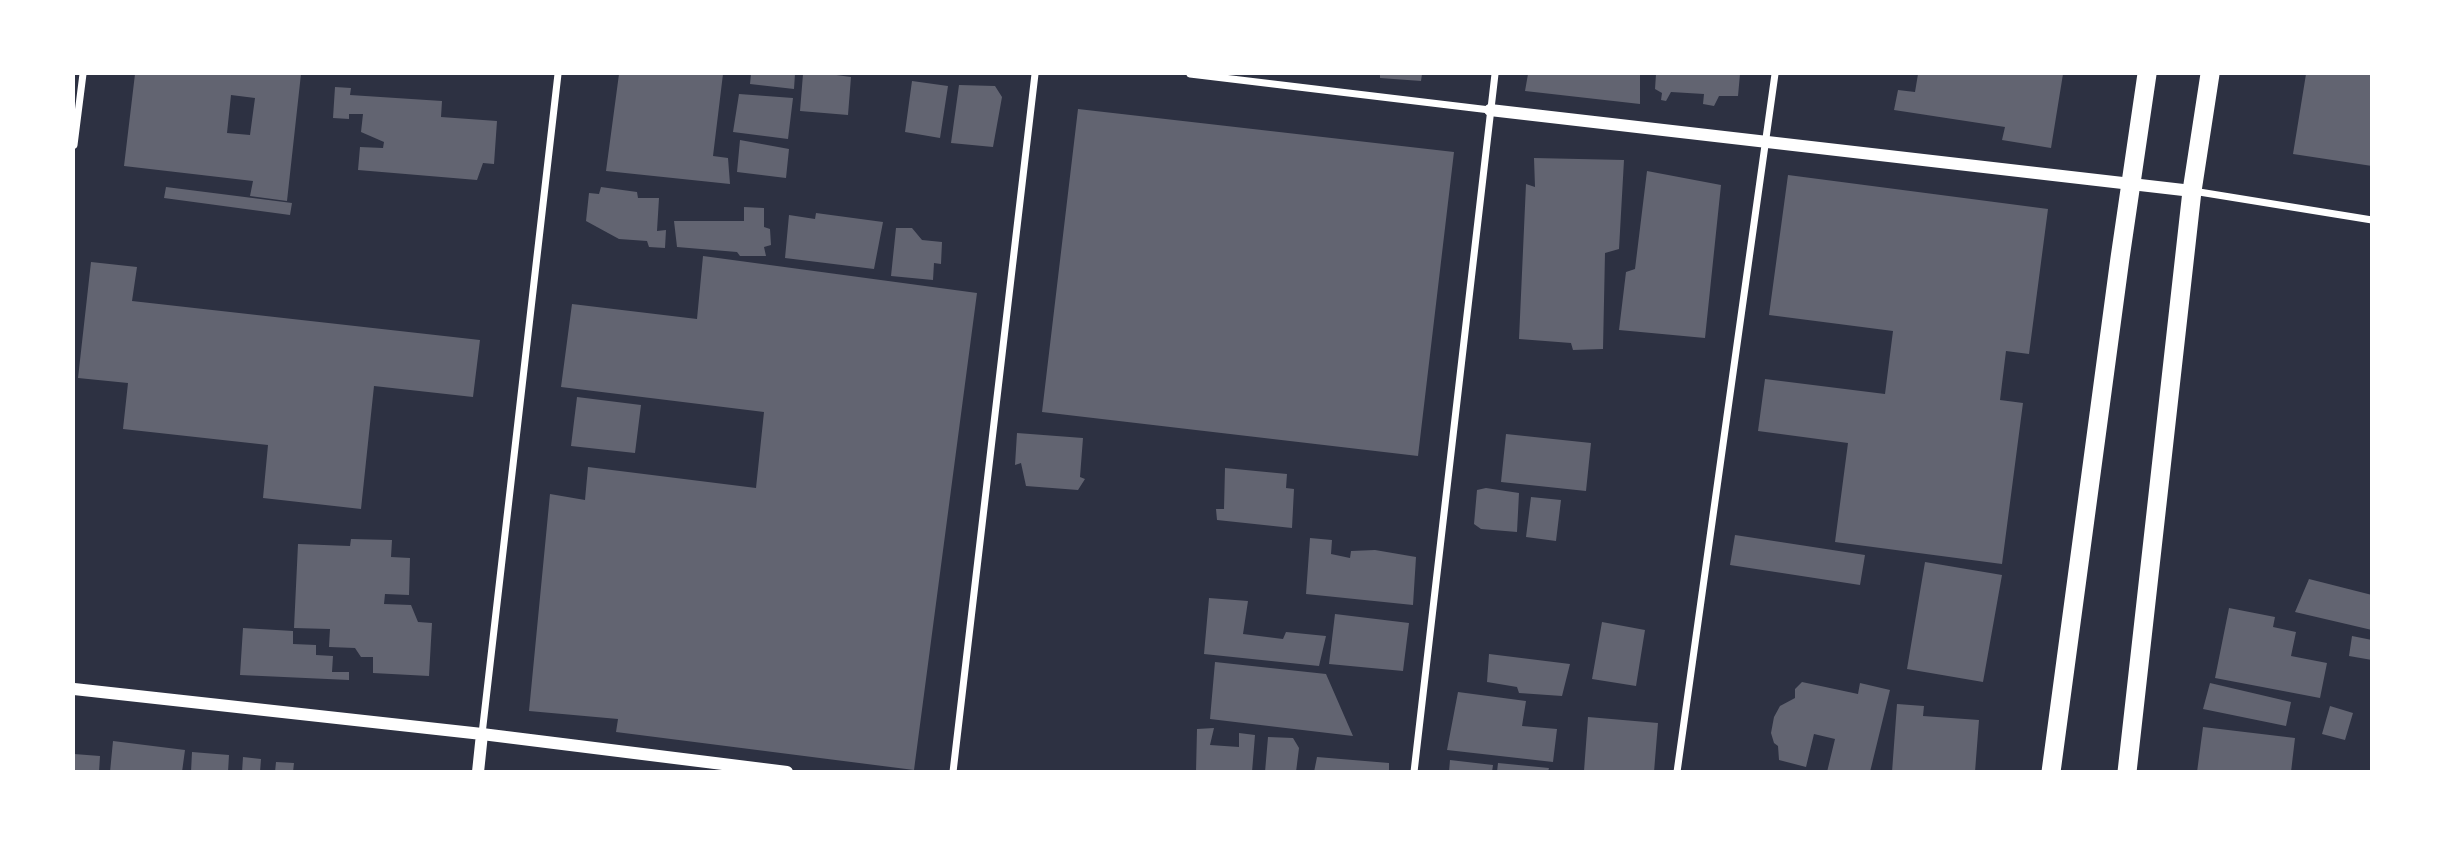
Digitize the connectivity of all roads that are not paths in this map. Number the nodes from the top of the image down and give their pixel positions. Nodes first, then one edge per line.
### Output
1 (83, 74) edge
2 (558, 74) edge
3 (1035, 74) edge
4 (1190, 74) edge
5 (1277, 74) edge
6 (1495, 74) edge
7 (1774, 74) edge
8 (2147, 74) edge
9 (2210, 74) edge
10 (1276, 84) junction
11 (1490, 110) junction
12 (1765, 142) junction
13 (74, 145) edge
14 (2130, 183) junction
15 (2192, 191) junction
16 (2371, 220) edge
17 (74, 689) edge
18 (482, 734) junction
19 (478, 772) edge
20 (787, 772) edge
21 (953, 772) edge
22 (1414, 772) edge
23 (1677, 772) edge
24 (2052, 772) edge
25 (2127, 772) edge

1 - 13 street
2 - 18 street
3 - 21 street
4 - 10 street
5 - 10 street
6 - 11 street
7 - 12 street
8 - 14 highway
9 - 15 highway
10 - 11 street
11 - 12 street
11 - 22 street
12 - 14 street
12 - 23 street
14 - 15 street
14 - 24 highway
15 - 16 street
15 - 25 highway
17 - 18 street
18 - 19 street
18 - 20 street

